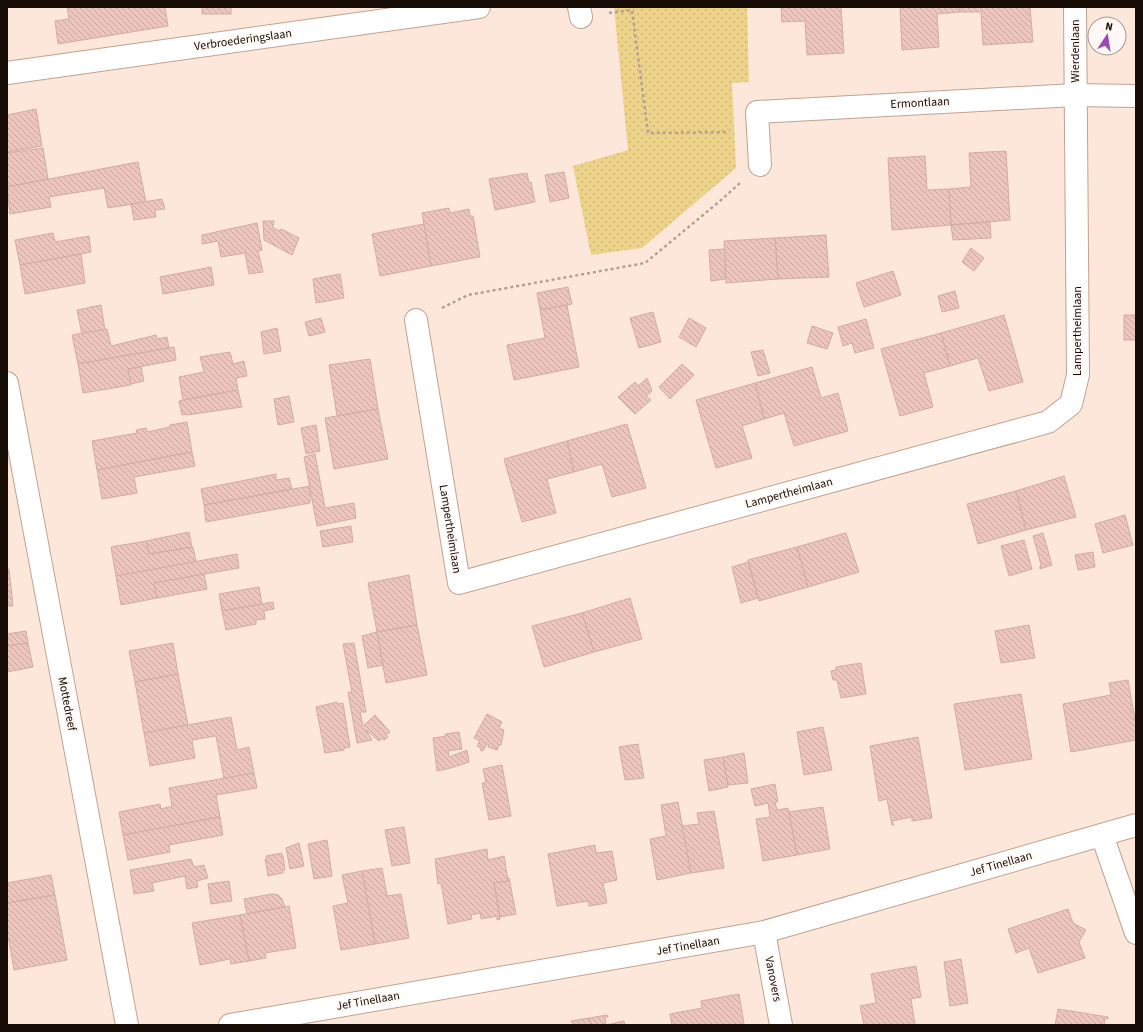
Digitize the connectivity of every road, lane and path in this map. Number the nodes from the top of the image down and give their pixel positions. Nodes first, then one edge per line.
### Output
1 (479, 7) edge
2 (1075, 7) edge
3 (580, 12) edge
4 (7, 73) edge
5 (1075, 95) junction
6 (1136, 96) edge
7 (758, 132) junction
8 (760, 165) joint
9 (416, 320) joint
10 (7, 383) edge
11 (1136, 825) edge
12 (1102, 835) junction
13 (764, 932) junction
14 (1136, 933) edge
15 (127, 1025) edge
16 (230, 1025) edge
17 (782, 1025) edge

1 - 4 street, Verbroederingslaan
2 - 5 street, Wierdenlaan
3 - 7 path
5 - 6 street, Ermontlaan
5 - 7 street, Ermontlaan
5 - 9 street, Lampertheimlaan
7 - 8 street, Ermontlaan
8 - 9 path
10 - 15 street, Mottedreef
11 - 12 street, Jef Tinellaan
12 - 13 street, Jef Tinellaan
12 - 14 street
13 - 16 street, Jef Tinellaan
13 - 17 street, Vanovers

